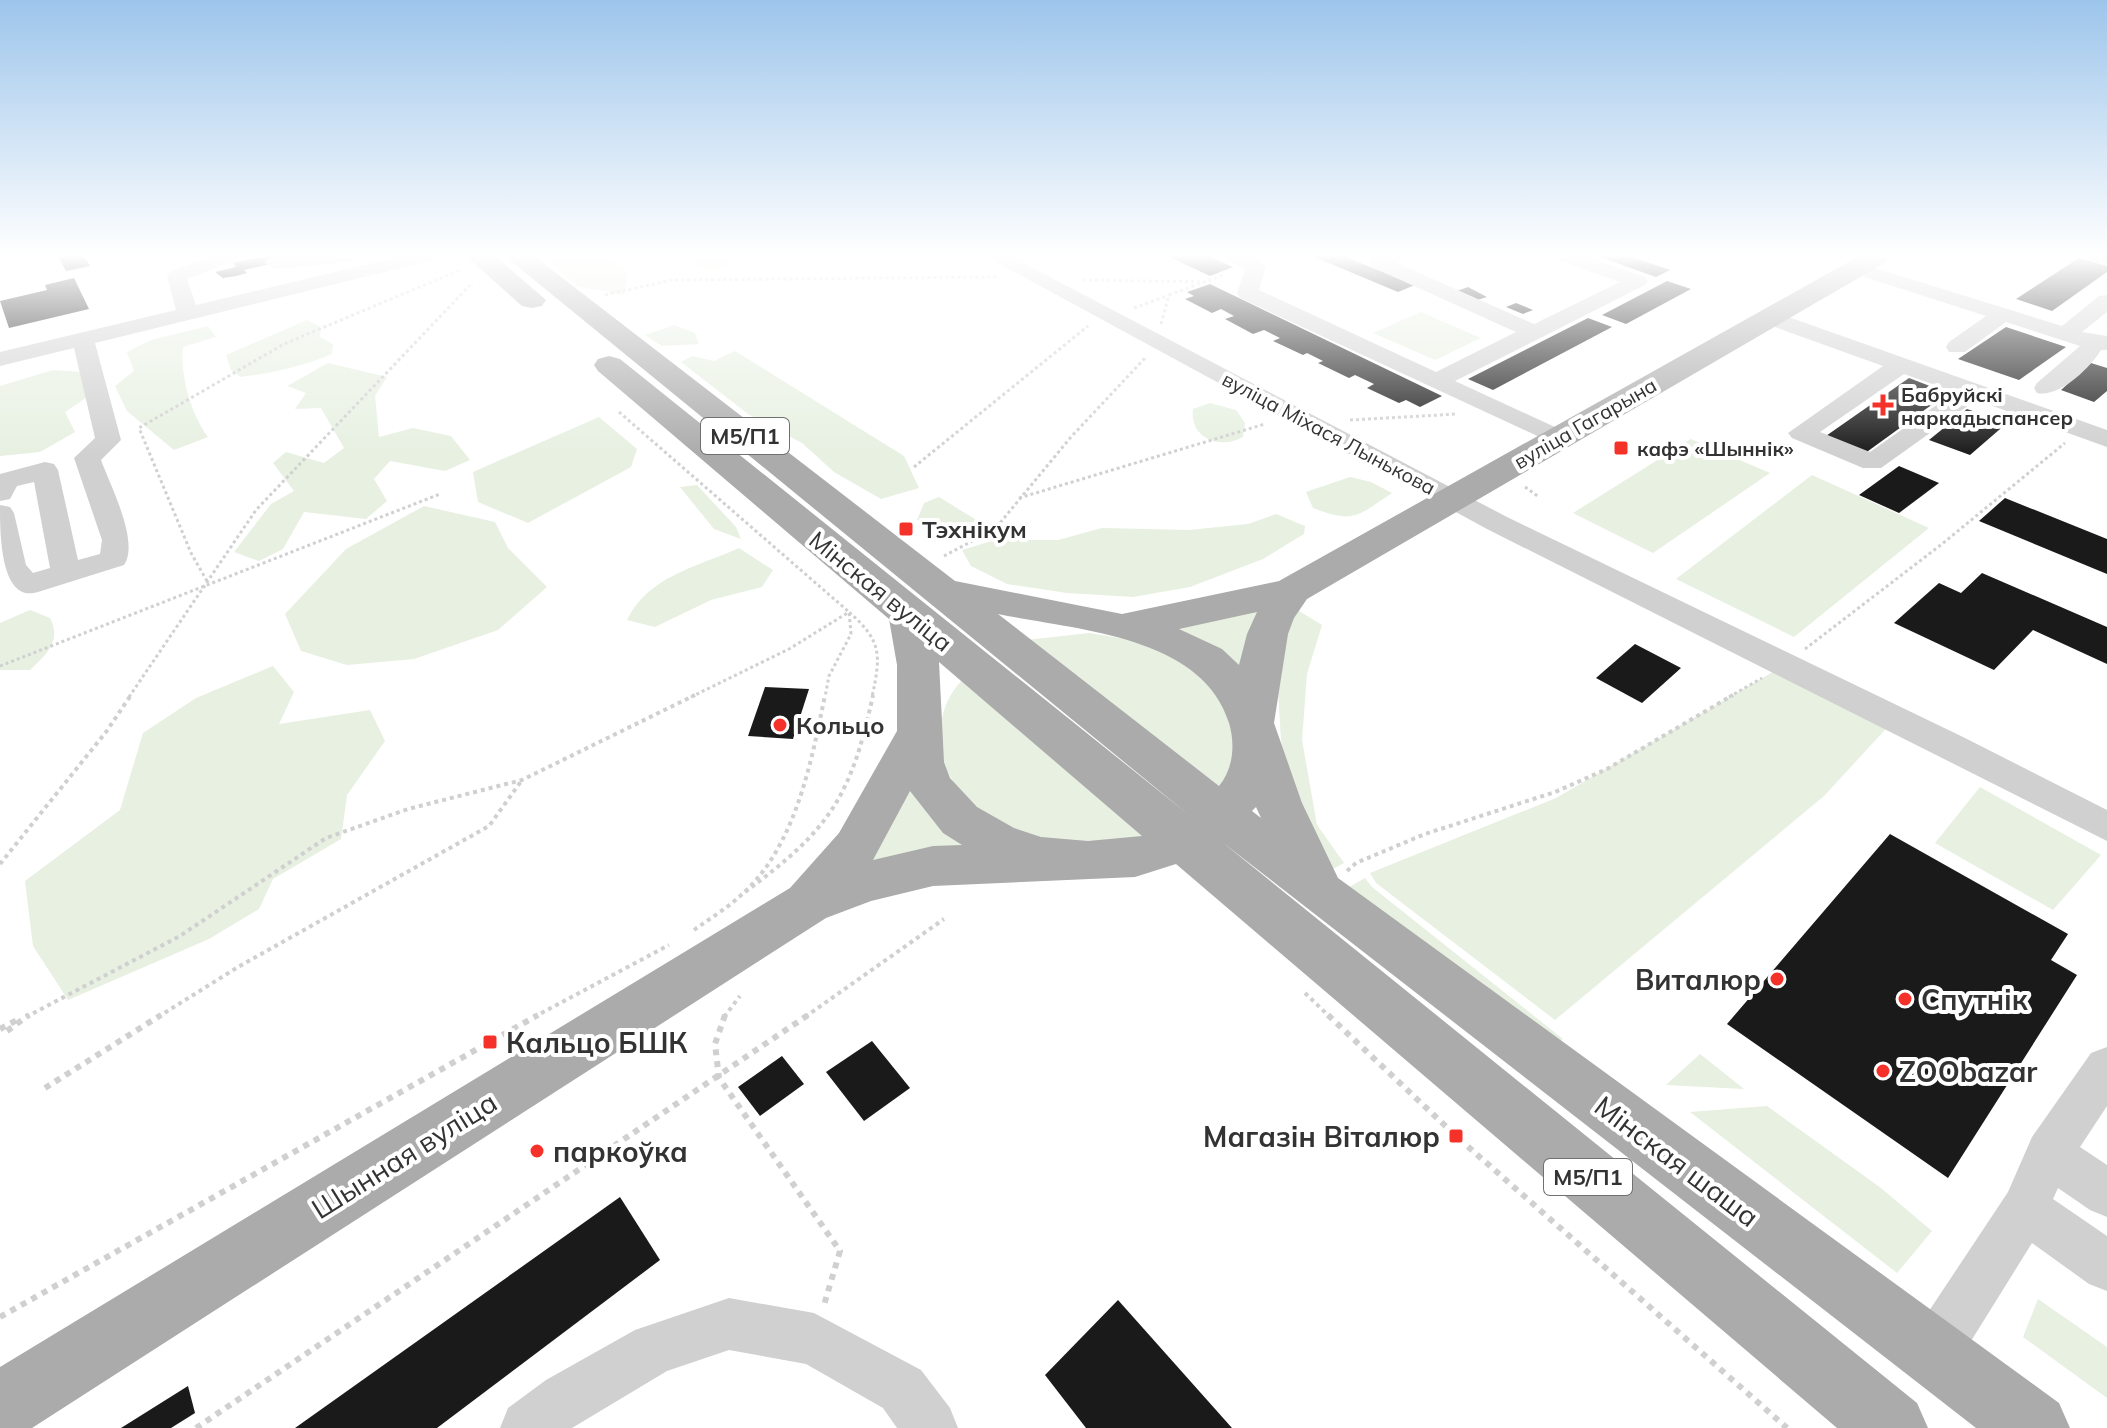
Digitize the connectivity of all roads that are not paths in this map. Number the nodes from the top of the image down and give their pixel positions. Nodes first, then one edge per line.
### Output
1 (147, 323) edge
2 (540, 323) edge
3 (601, 323) edge
4 (1123, 323) edge
5 (1311, 323) edge
6 (1514, 323) edge
7 (1553, 323) edge
8 (1759, 323) edge
9 (1785, 323) edge
10 (1991, 323) edge
11 (2030, 323) edge
12 (2080, 323) edge
13 (1534, 332) junction
14 (2066, 334) junction
15 (83, 339) junction
16 (2100, 343) edge
17 (1957, 347) dead end
18 (0, 359) edge
19 (1901, 365) junction
20 (1436, 381) junction
21 (2046, 388) dead end
22 (1973, 391) junction
23 (2107, 415) edge
24 (2098, 435) edge
25 (1559, 438) junction
26 (87, 458) junction
27 (45, 470) junction
28 (0, 493) edge
29 (1451, 499) junction
30 (0, 513) edge
31 (66, 573) junction
32 (930, 586) junction
33 (1293, 590) junction
34 (1108, 624) junction
35 (982, 648) junction
36 (919, 725) junction
37 (1255, 733) junction
38 (2107, 827) edge
39 (1204, 828) junction
40 (1083, 861) junction
41 (808, 903) junction
42 (1302, 909) junction
43 (2099, 1097) edge
44 (2049, 1153) junction
45 (2107, 1193) edge
46 (2025, 1209) junction
47 (2107, 1266) edge
48 (1934, 1351) junction
49 (0, 1407) edge
50 (528, 1428) edge
51 (930, 1428) edge
52 (1892, 1428) edge
53 (2034, 1428) edge

1 - 15 street
2 - 32 main road, Мінская вуліца / М5/П1
3 - 32 main road, Мінская вуліца / М5/П1
4 - 29 street, вуліца Міхася Лынькова
5 - 20 street
6 - 13 street
7 - 13 street
8 - 25 main road, вуліца Гагарына
9 - 19 street
10 - 17 street
11 - 14 street
12 - 14 street
13 - 20 street
14 - 16 street
15 - 18 street
15 - 26 street
16 - 21 street
19 - 22 street
19 - 22 street
20 - 25 street
22 - 24 street
23 - 24 street
25 - 29 main road, вуліца Гагарына
26 - 27 street
26 - 31 street
27 - 28 street
27 - 31 street
29 - 33 main road, вуліца Гагарына
29 - 38 street, вуліца Міхася Лынькова
30 - 31 street
32 - 34 main road
32 - 35 main road, Мінская вуліца / М5/П1
32 - 36 main road
33 - 34 main road, вуліца Гагарына
33 - 37 main road, вуліца Гагарына
34 - 35 main road, вуліца Гагарына
34 - 37 main road
35 - 36 main road, Шынная вуліца
35 - 39 main road, Мінская вуліца / М5/П1
36 - 40 main road
36 - 41 main road, Шынная вуліца
37 - 39 main road, вуліца Гагарына
37 - 42 main road
39 - 40 main road
39 - 42 main road, Мінская вуліца / М5/П1
40 - 41 main road, Шынная вуліца
40 - 42 main road
41 - 49 main road, Шынная вуліца
42 - 48 main road, Мінская шаша / М5/П1
42 - 52 main road, М5/П1
43 - 44 street
44 - 45 street
44 - 46 street
46 - 47 street
46 - 48 street
48 - 53 main road, Мінская шаша / М5/П1
50 - 51 street

